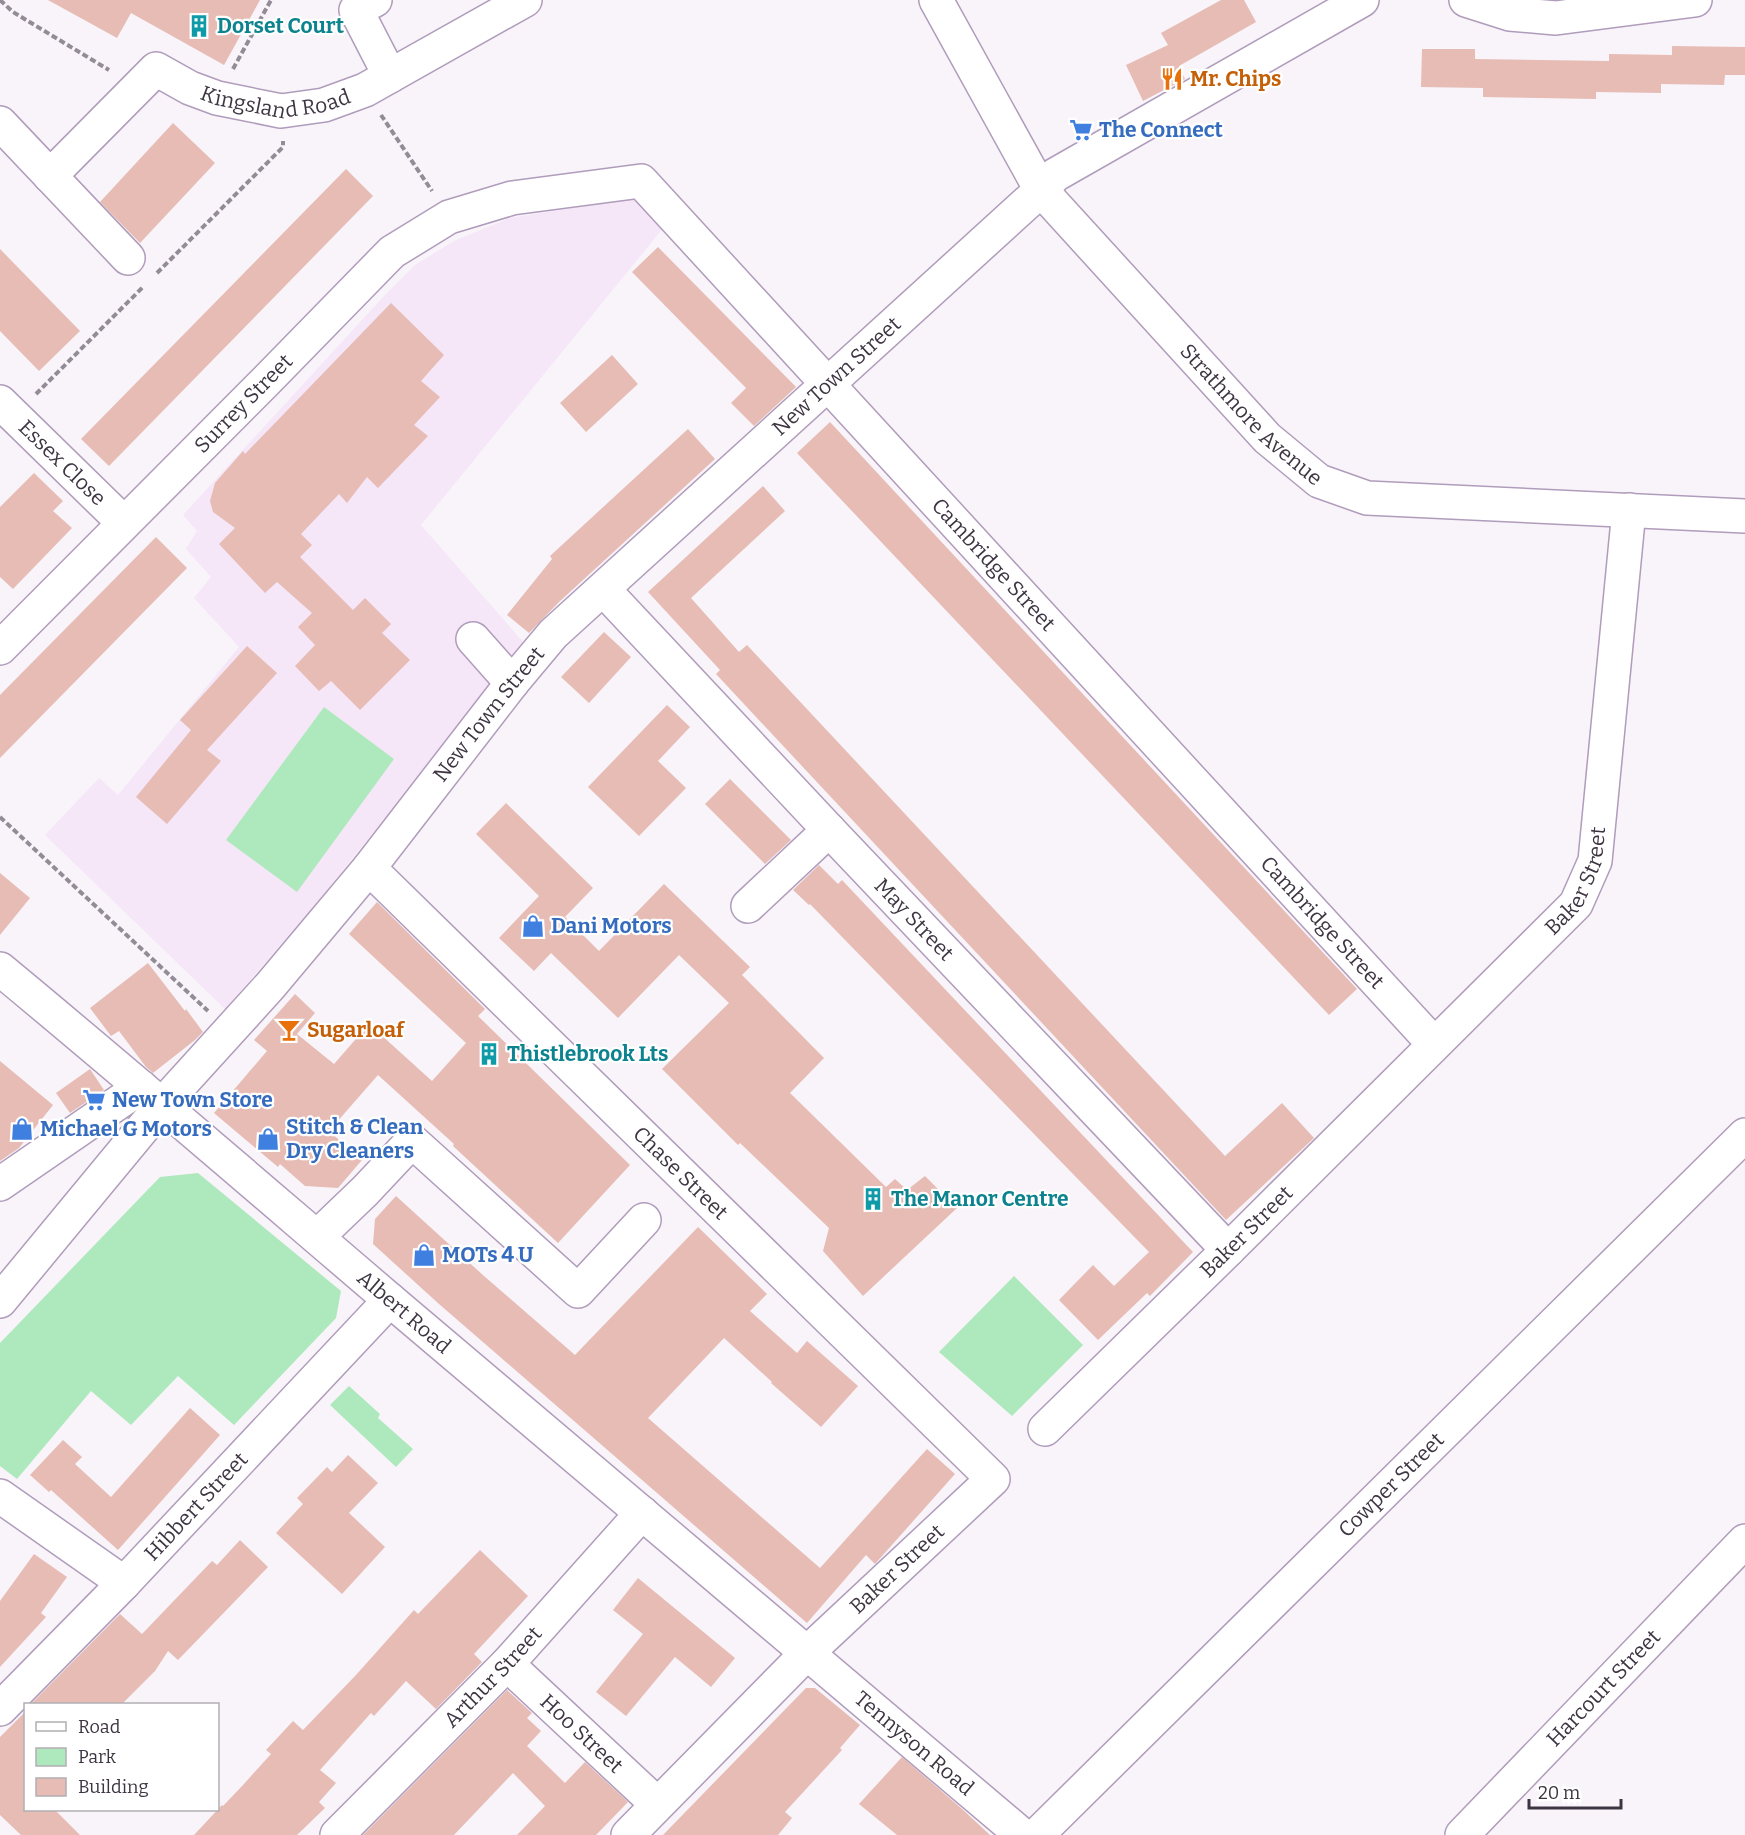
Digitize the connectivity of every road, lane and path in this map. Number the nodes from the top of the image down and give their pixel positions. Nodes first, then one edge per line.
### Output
1 (0, 0) edge
2 (271, 0) edge
3 (375, 0) edge
4 (525, 0) edge
5 (936, 0) edge
6 (1362, 0) edge
7 (1466, 0) edge
8 (1695, 0) edge
9 (378, 83) junction
10 (138, 87) junction
11 (217, 98) junction
12 (0, 123) edge
13 (50, 176) junction
14 (1041, 190) junction
15 (512, 198) joint
16 (449, 217) junction
17 (128, 258) dead end
18 (828, 385) junction
19 (0, 402) edge
20 (1629, 510) junction
21 (1745, 516) edge
22 (124, 523) junction
23 (603, 589) junction
24 (474, 639) dead end
25 (0, 648) edge
26 (512, 683) junction
27 (0, 817) edge
28 (829, 830) junction
29 (369, 868) junction
30 (748, 906) dead end
31 (0, 969) edge
32 (229, 1031) junction
33 (1434, 1044) junction
34 (152, 1096) junction
35 (1745, 1135) edge
36 (0, 1184) edge
37 (644, 1220) dead end
38 (317, 1237) junction
39 (1228, 1250) junction
40 (390, 1300) junction
41 (0, 1301) edge
42 (1044, 1429) dead end
43 (993, 1479) joint
44 (0, 1496) edge
45 (642, 1513) junction
46 (1745, 1541) edge
47 (124, 1583) junction
48 (808, 1652) junction
49 (507, 1664) junction
50 (0, 1709) edge
51 (657, 1804) junction
52 (337, 1835) edge
53 (628, 1835) edge
54 (1022, 1835) edge
55 (1037, 1835) edge
56 (1462, 1835) edge

1 - 10 path
2 - 11 path
3 - 9 street
4 - 9 street, Kingsland Road
5 - 14 street, Strathmore Avenue
6 - 14 street, New Town Street
7 - 8 street
9 - 11 street, Kingsland Road
9 - 16 path
10 - 11 street, Kingsland Road
10 - 13 street, Kingsland Road
12 - 13 street
13 - 17 street
14 - 18 street, New Town Street
14 - 20 street, Strathmore Avenue
15 - 16 street, Surrey Street
15 - 18 street, Cambridge Street
16 - 22 street, Surrey Street
18 - 23 street, New Town Street
18 - 33 street, Cambridge Street
19 - 22 street, Essex Close
20 - 21 street, Strathmore Avenue
20 - 33 street, Baker Street
22 - 25 street, Surrey Street
23 - 26 street, New Town Street
23 - 28 street, May Street
24 - 26 street
26 - 29 street, New Town Street
27 - 32 path
28 - 30 street
28 - 39 street, May Street
29 - 32 street, New Town Street
29 - 43 street, Chase Street
31 - 34 street, Albert Road
32 - 34 street, New Town Street
33 - 39 street, Baker Street
34 - 36 street
34 - 38 street, Albert Road
34 - 41 street, New Town Street
35 - 55 street, Cowper Street
37 - 38 street
38 - 40 street, Albert Road
39 - 42 street, Baker Street
40 - 45 street, Albert Road
40 - 47 street, Hibbert Street
43 - 48 street, Baker Street
44 - 47 street
45 - 48 street, Albert Road
45 - 49 street, Arthur Street
46 - 56 street, Harcourt Street
47 - 50 street, Hibbert Street
48 - 51 street, Baker Street
48 - 54 street, Tennyson Road
49 - 51 street, Hoo Street
49 - 52 street, Arthur Street
51 - 53 street, Baker Street

